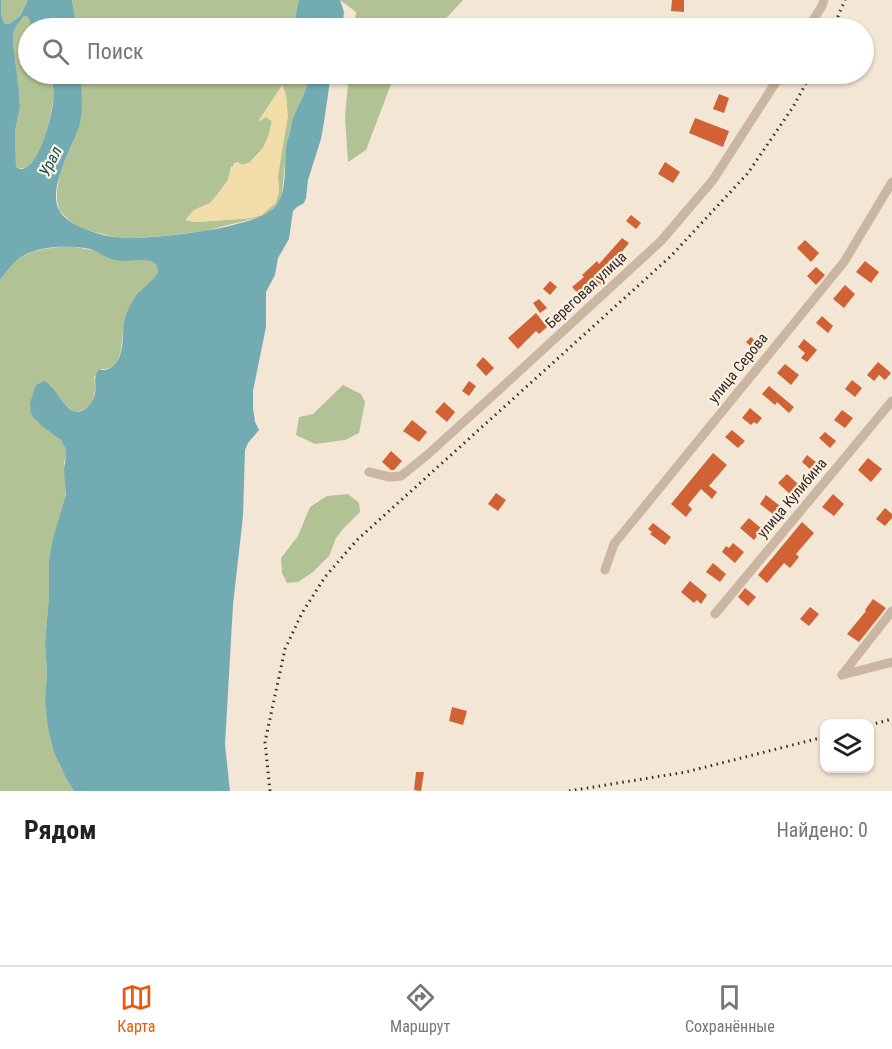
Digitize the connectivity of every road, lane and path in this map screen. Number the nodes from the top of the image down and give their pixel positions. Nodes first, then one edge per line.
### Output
1 (824, 0) edge
2 (814, 18) edge
3 (775, 84) edge
4 (892, 182) edge
5 (892, 401) edge
6 (369, 472) dead end
7 (605, 570) dead end
8 (892, 611) edge
9 (715, 614) dead end
10 (892, 662) edge

1 - 2 street
3 - 6 street, Береговая улица
4 - 7 street, улица Серова
5 - 9 street, улица Кулибина
8 - 10 street

